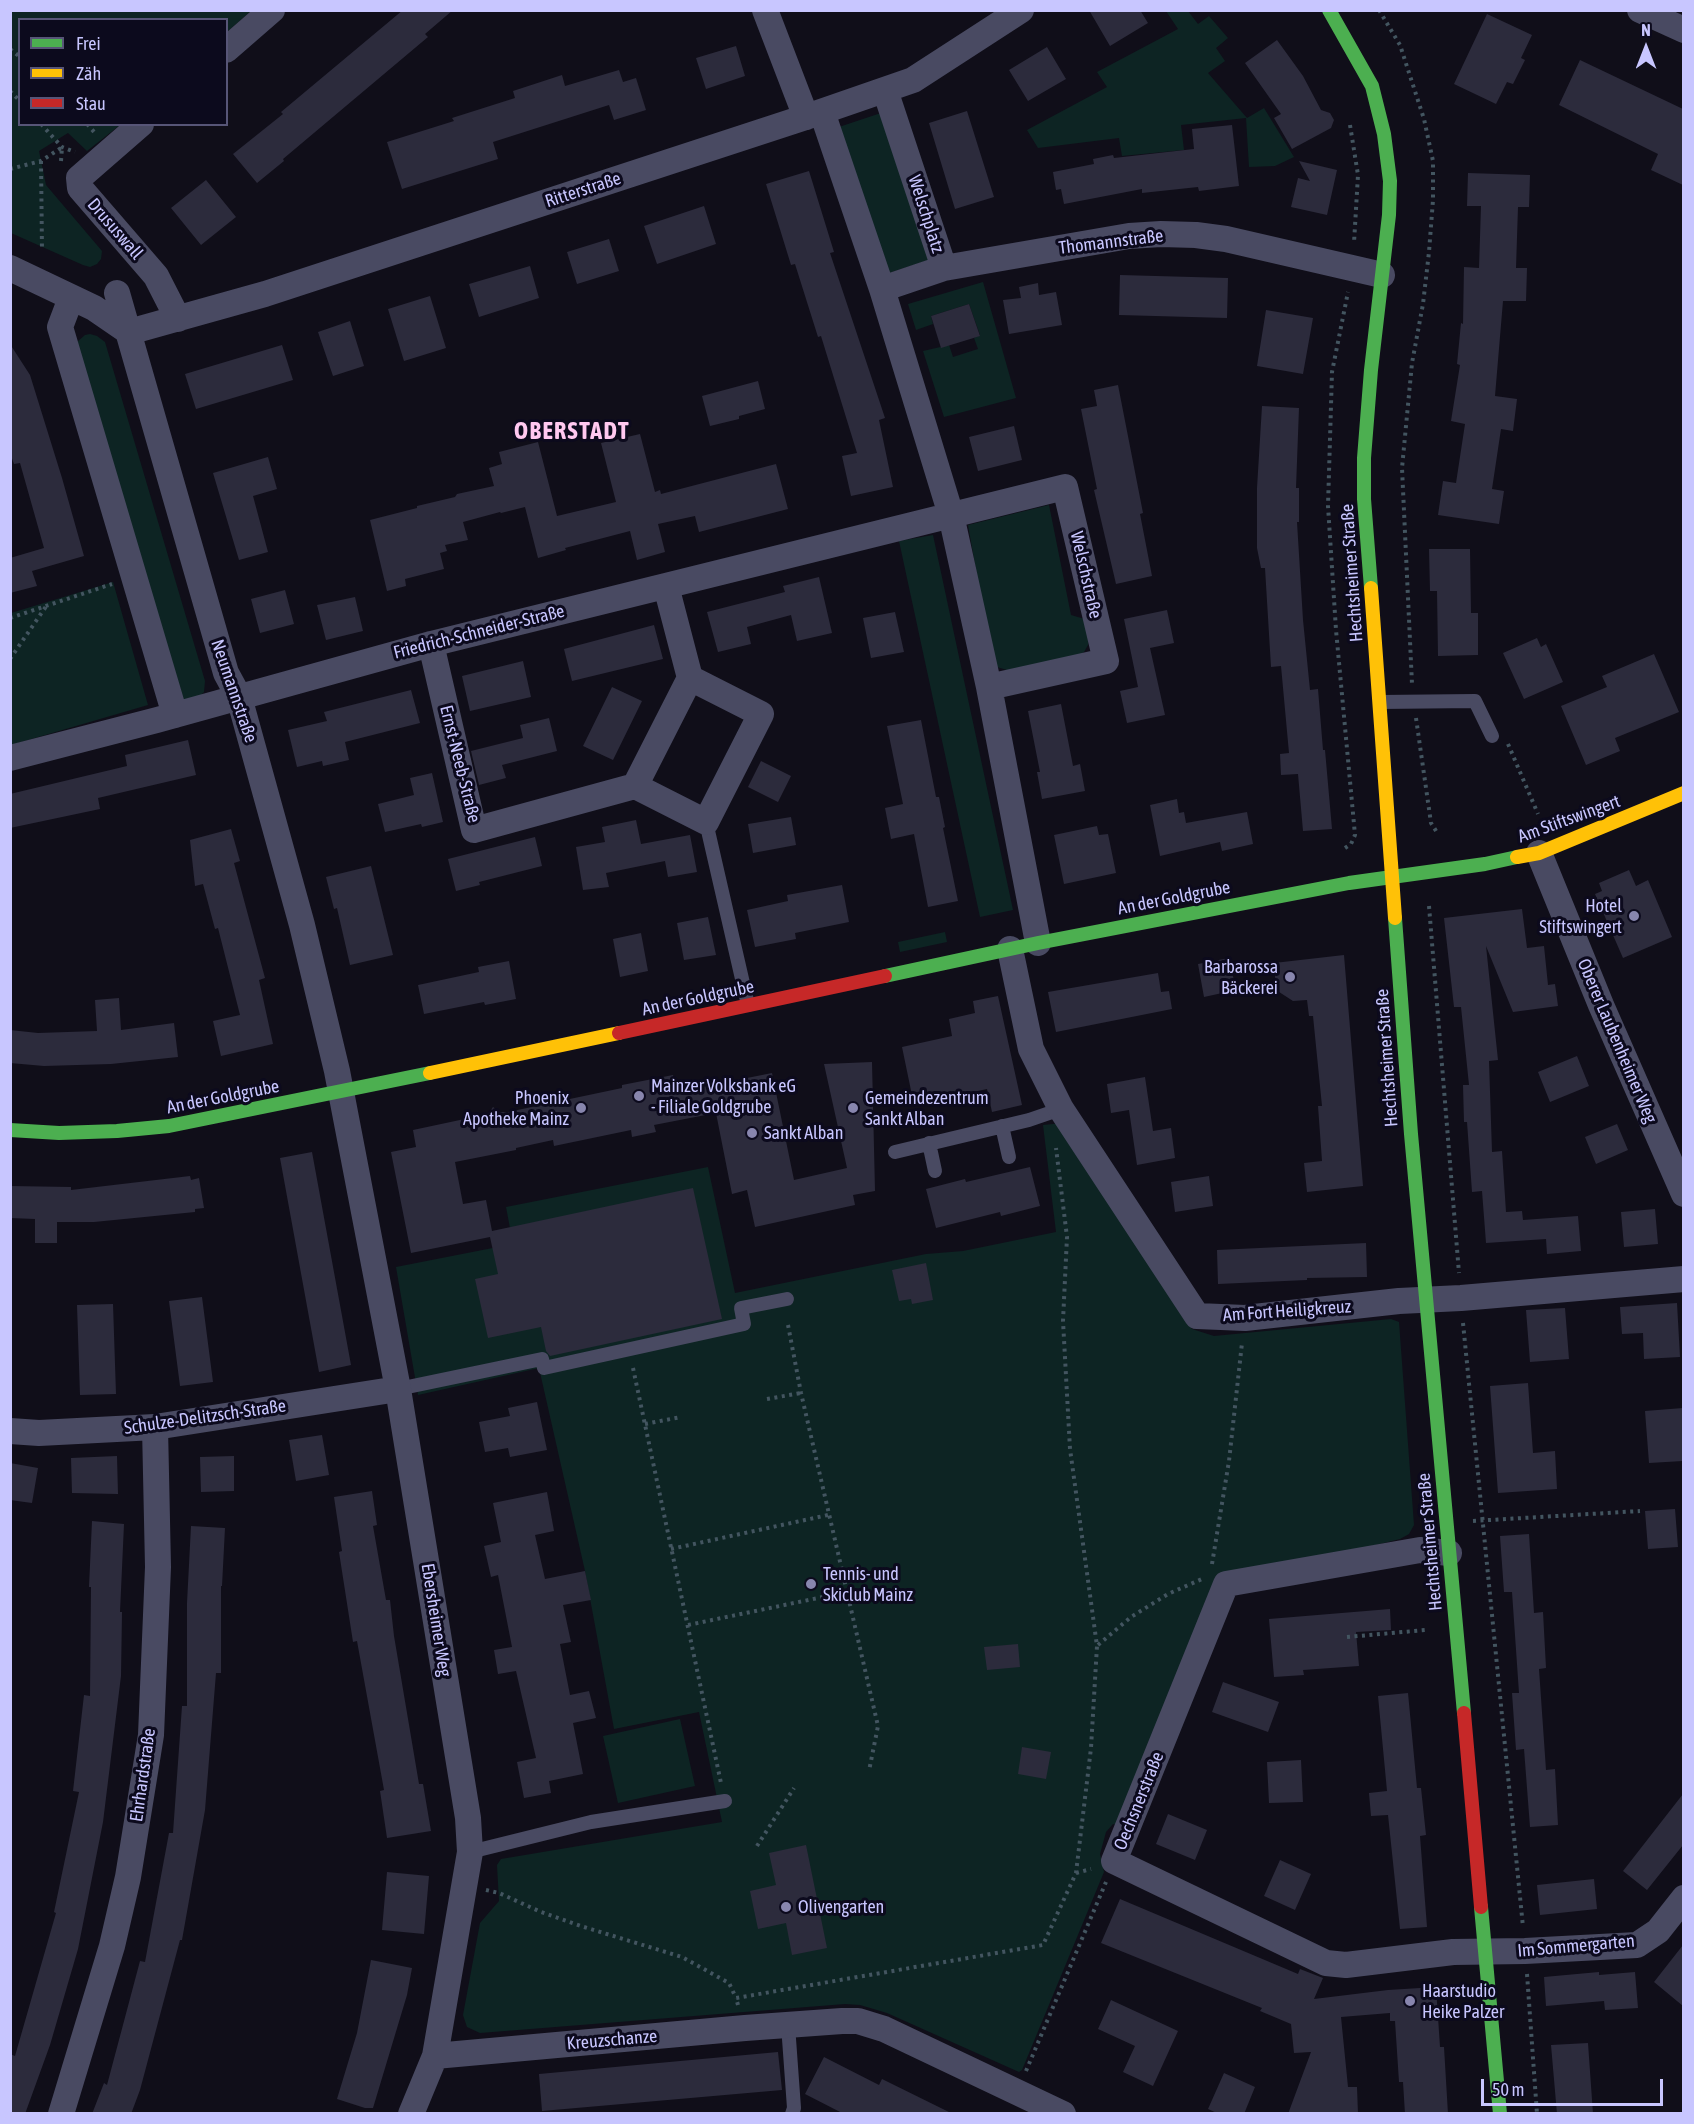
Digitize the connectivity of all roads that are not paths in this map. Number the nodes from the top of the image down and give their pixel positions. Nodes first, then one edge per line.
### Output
1 (272, 10) edge
2 (765, 10) edge
3 (1021, 10) edge
4 (1329, 10) edge
5 (1640, 10) edge
6 (1681, 24) edge
7 (228, 48) edge
8 (885, 90) junction
9 (814, 114) junction
10 (139, 126) edge
11 (10, 268) edge
12 (944, 268) junction
13 (1382, 275) junction
14 (882, 289) junction
15 (117, 293) dead end
16 (71, 298) junction
17 (178, 319) junction
18 (129, 332) junction
19 (951, 516) junction
20 (666, 586) junction
21 (430, 644) junction
22 (690, 678) junction
23 (989, 687) junction
24 (239, 697) junction
25 (1380, 702) junction
26 (175, 715) junction
27 (1492, 736) dead end
28 (10, 758) edge
29 (634, 786) junction
30 (1683, 794) edge
31 (706, 822) junction
32 (1539, 853) junction
33 (1392, 878) junction
34 (1038, 943) junction
35 (1010, 949) junction
36 (748, 1005) junction
37 (341, 1092) junction
38 (1056, 1110) junction
39 (1002, 1126) junction
40 (10, 1130) edge
41 (930, 1143) junction
42 (895, 1152) dead end
43 (1009, 1157) dead end
44 (936, 1171) dead end
45 (1683, 1194) edge
46 (1683, 1279) edge
47 (787, 1299) dead end
48 (1426, 1300) junction
49 (398, 1389) junction
50 (155, 1428) junction
51 (10, 1431) edge
52 (1449, 1553) junction
53 (725, 1802) road end
54 (470, 1852) junction
55 (1683, 1898) edge
56 (1485, 1951) junction
57 (788, 2025) junction
58 (435, 2056) junction
59 (61, 2114) edge
60 (411, 2114) edge
61 (792, 2114) edge
62 (1063, 2114) edge
63 (1500, 2114) edge

1 - 7 street
2 - 9 street
3 - 8 street, Ritterstraße
4 - 13 street, Hechtsheimer Straße
5 - 6 street
8 - 9 street, Ritterstraße
8 - 12 street, Welschplatz
9 - 14 street
9 - 17 street, Ritterstraße
10 - 17 street, Drususwall
11 - 16 street
12 - 13 street, Thomannstraße
12 - 14 street, Welschplatz
13 - 25 street, Hechtsheimer Straße
14 - 19 street
15 - 18 street, Neumannstraße
16 - 18 street
16 - 26 street
17 - 18 street, Ritterstraße
18 - 24 street, Neumannstraße
19 - 20 street, Friedrich-Schneider-Straße
19 - 23 street
19 - 23 street, Welschstraße
20 - 21 street, Friedrich-Schneider-Straße
20 - 22 street
21 - 24 street, Friedrich-Schneider-Straße
21 - 29 street, Ernst-Neeb-Straße
22 - 29 street
22 - 31 street
23 - 34 street
24 - 26 street, Friedrich-Schneider-Straße
24 - 37 street, Neumannstraße
25 - 27 lane
25 - 33 street, Hechtsheimer Straße
26 - 28 street, Friedrich-Schneider-Straße
29 - 31 street
30 - 32 street, Am Stiftswingert
31 - 36 lane
32 - 33 street, Am Stiftswingert
32 - 45 street, Oberer Laubenheimer Weg
33 - 34 street, An der Goldgrube
33 - 48 street, Hechtsheimer Straße
34 - 35 street, An der Goldgrube
35 - 36 street, An der Goldgrube
35 - 38 street, Am Fort Heiligkreuz
36 - 37 street, An der Goldgrube
37 - 40 street, An der Goldgrube
37 - 49 street, Ebersheimer Weg
38 - 39 lane
38 - 48 street, Am Fort Heiligkreuz
39 - 41 lane
39 - 43 lane
41 - 42 lane
41 - 44 lane
46 - 48 street, Am Fort Heiligkreuz
47 - 49 lane
48 - 52 street, Hechtsheimer Straße
49 - 50 street, Schulze-Delitzsch-Straße
49 - 54 street, Ebersheimer Weg
50 - 51 street, Schulze-Delitzsch-Straße
50 - 59 street, Ehrhardstraße
52 - 56 street, Hechtsheimer Straße
52 - 56 street, Oechsnerstraße
53 - 54 lane
54 - 58 street, Ebersheimer Weg
55 - 56 street, Im Sommergarten
56 - 63 street, Hechtsheimer Straße
57 - 58 street, Kreuzschanze
57 - 61 lane
57 - 62 street, Kreuzschanze
58 - 60 street, Ebersheimer Weg

